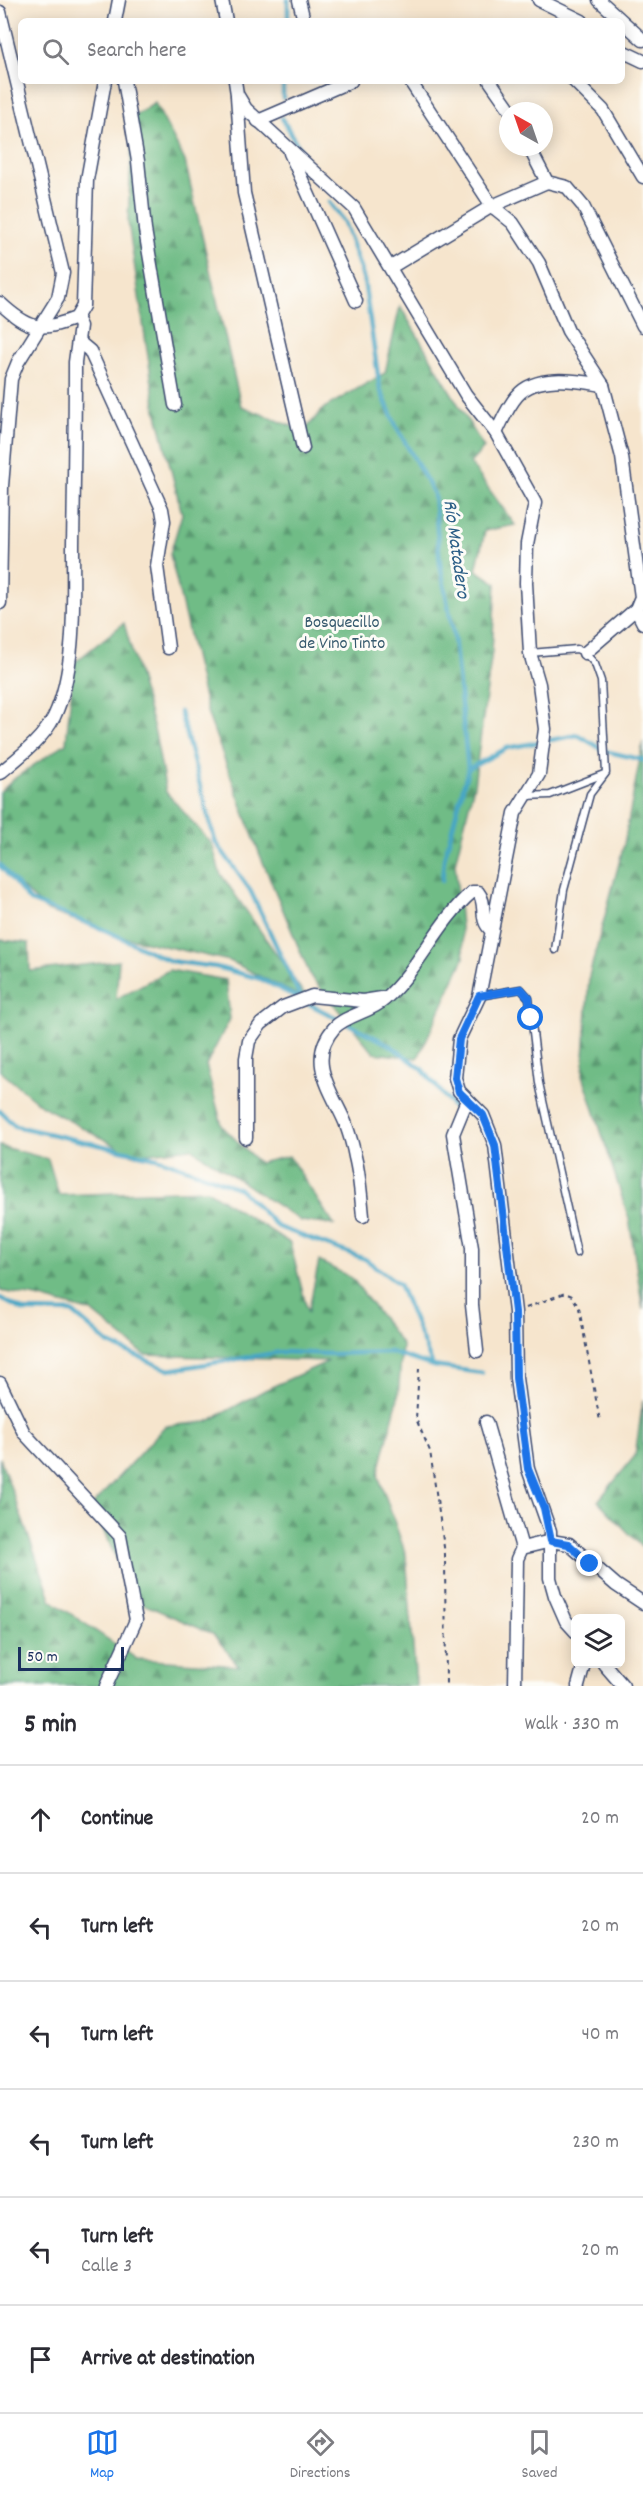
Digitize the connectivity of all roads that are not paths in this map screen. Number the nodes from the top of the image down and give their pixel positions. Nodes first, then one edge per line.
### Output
1 (119, 0) edge
2 (222, 0) edge
3 (299, 0) edge
4 (539, 0) edge
5 (599, 0) edge
6 (0, 12) edge
7 (116, 18) edge
8 (225, 18) edge
9 (303, 18) edge
10 (576, 18) edge
11 (619, 18) edge
12 (625, 24) edge
13 (643, 40) edge
14 (625, 52) edge
15 (643, 61) edge
16 (104, 84) edge
17 (125, 84) edge
18 (235, 84) edge
19 (412, 84) edge
20 (492, 84) edge
21 (577, 84) edge
22 (327, 86) edge
23 (237, 94) junction
24 (504, 102) edge
25 (258, 121) junction
26 (287, 147) junction
27 (534, 156) edge
28 (643, 177) edge
29 (547, 182) junction
30 (492, 206) junction
31 (391, 267) junction
32 (356, 301) dead end
33 (0, 303) edge
34 (76, 318) junction
35 (643, 326) edge
36 (41, 328) junction
37 (78, 341) junction
38 (603, 385) junction
39 (175, 405) dead end
40 (496, 433) junction
41 (303, 448) dead end
42 (0, 603) edge
43 (636, 609) junction
44 (643, 623) edge
45 (168, 648) dead end
46 (530, 653) junction
47 (585, 653) junction
48 (0, 772) edge
49 (606, 773) junction
50 (524, 796) junction
51 (491, 930) junction
52 (555, 950) dead end
53 (479, 996) junction
54 (386, 998) junction
55 (467, 1100) junction
56 (246, 1138) dead end
57 (363, 1216) dead end
58 (577, 1253) dead end
59 (477, 1352) dead end
60 (0, 1383) edge
61 (486, 1422) dead end
62 (551, 1541) junction
63 (522, 1548) junction
64 (643, 1603) edge
65 (571, 1626) edge
66 (583, 1668) edge
67 (607, 1668) edge
68 (620, 1685) edge
69 (106, 1686) edge
70 (514, 1686) edge
71 (578, 1686) edge

1 - 7 street
2 - 8 street
3 - 9 street
4 - 10 street
5 - 11 street
6 - 36 street
12 - 13 street
14 - 15 street
16 - 34 street
17 - 39 street
18 - 23 street
19 - 30 street
20 - 24 street
21 - 28 street
22 - 25 street
23 - 25 street
23 - 41 street
25 - 26 street
26 - 31 street
26 - 32 street
27 - 29 street
29 - 30 street
29 - 35 street
30 - 31 street
30 - 38 street
31 - 40 street
33 - 36 street
34 - 36 street
34 - 37 street
36 - 42 street
37 - 45 street
37 - 48 street
38 - 40 street
38 - 43 street
40 - 46 street
43 - 44 street
43 - 47 street
46 - 47 lane
46 - 50 street
47 - 49 lane
49 - 50 lane
49 - 52 lane
50 - 51 street
51 - 53 street
51 - 54 street
53 - 55 street
53 - 58 lane
54 - 56 street
54 - 57 street
55 - 59 street
55 - 62 street
60 - 69 street
61 - 63 street
62 - 63 street
62 - 64 street
62 - 65 street
63 - 70 street
66 - 71 street
67 - 68 street

